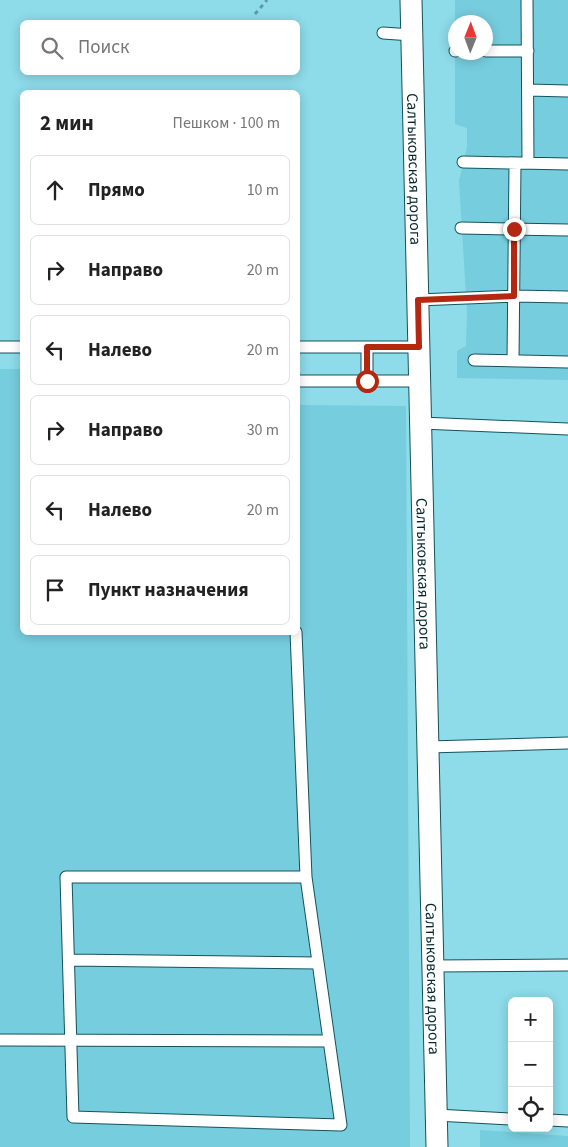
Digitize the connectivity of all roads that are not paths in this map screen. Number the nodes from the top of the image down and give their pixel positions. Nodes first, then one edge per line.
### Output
1 (411, 0) edge
2 (527, 0) edge
3 (383, 34) dead end
4 (412, 35) junction
5 (493, 51) edge
6 (528, 51) junction
7 (528, 90) junction
8 (568, 91) edge
9 (463, 162) dead end
10 (515, 163) junction
11 (528, 163) junction
12 (568, 164) edge
13 (461, 228) dead end
14 (514, 229) junction
15 (568, 230) edge
16 (514, 296) junction
17 (568, 298) edge
18 (418, 300) junction
19 (0, 347) edge
20 (20, 347) edge
21 (300, 347) edge
22 (367, 347) junction
23 (419, 347) junction
24 (474, 360) dead end
25 (512, 361) junction
26 (568, 362) edge
27 (300, 380) edge
28 (367, 381) junction
29 (420, 381) junction
30 (420, 423) junction
31 (568, 429) edge
32 (296, 635) edge
33 (568, 743) edge
34 (428, 747) junction
35 (306, 876) junction
36 (69, 960) junction
37 (318, 963) junction
38 (568, 965) edge
39 (433, 966) junction
40 (0, 1040) edge
41 (71, 1040) junction
42 (329, 1040) junction
43 (436, 1115) junction
44 (508, 1119) edge
45 (553, 1120) edge
46 (568, 1121) edge
47 (437, 1147) edge

1 - 4 street, Салтыковская дорога
2 - 6 lane
3 - 4 lane
4 - 18 street, Салтыковская дорога
5 - 6 lane
6 - 7 lane
7 - 8 lane
7 - 11 lane
9 - 10 lane
10 - 11 lane
10 - 14 lane
11 - 12 lane
13 - 14 lane
14 - 15 lane
14 - 16 lane
16 - 17 lane
16 - 18 lane
16 - 25 lane
18 - 23 street, Салтыковская дорога
19 - 20 lane
21 - 22 lane
22 - 23 lane
22 - 28 lane
23 - 29 street, Салтыковская дорога
24 - 25 lane
25 - 26 lane
27 - 28 lane
28 - 29 lane
29 - 30 street, Салтыковская дорога
30 - 31 lane
30 - 34 street, Салтыковская дорога
32 - 35 lane
33 - 34 lane
34 - 39 street, Салтыковская дорога
35 - 36 lane
35 - 37 lane
36 - 37 lane
36 - 41 lane
37 - 42 lane
38 - 39 lane
39 - 43 street, Салтыковская дорога
40 - 41 lane
41 - 42 lane
41 - 42 lane
43 - 44 lane
43 - 47 street, Салтыковская дорога
45 - 46 lane

